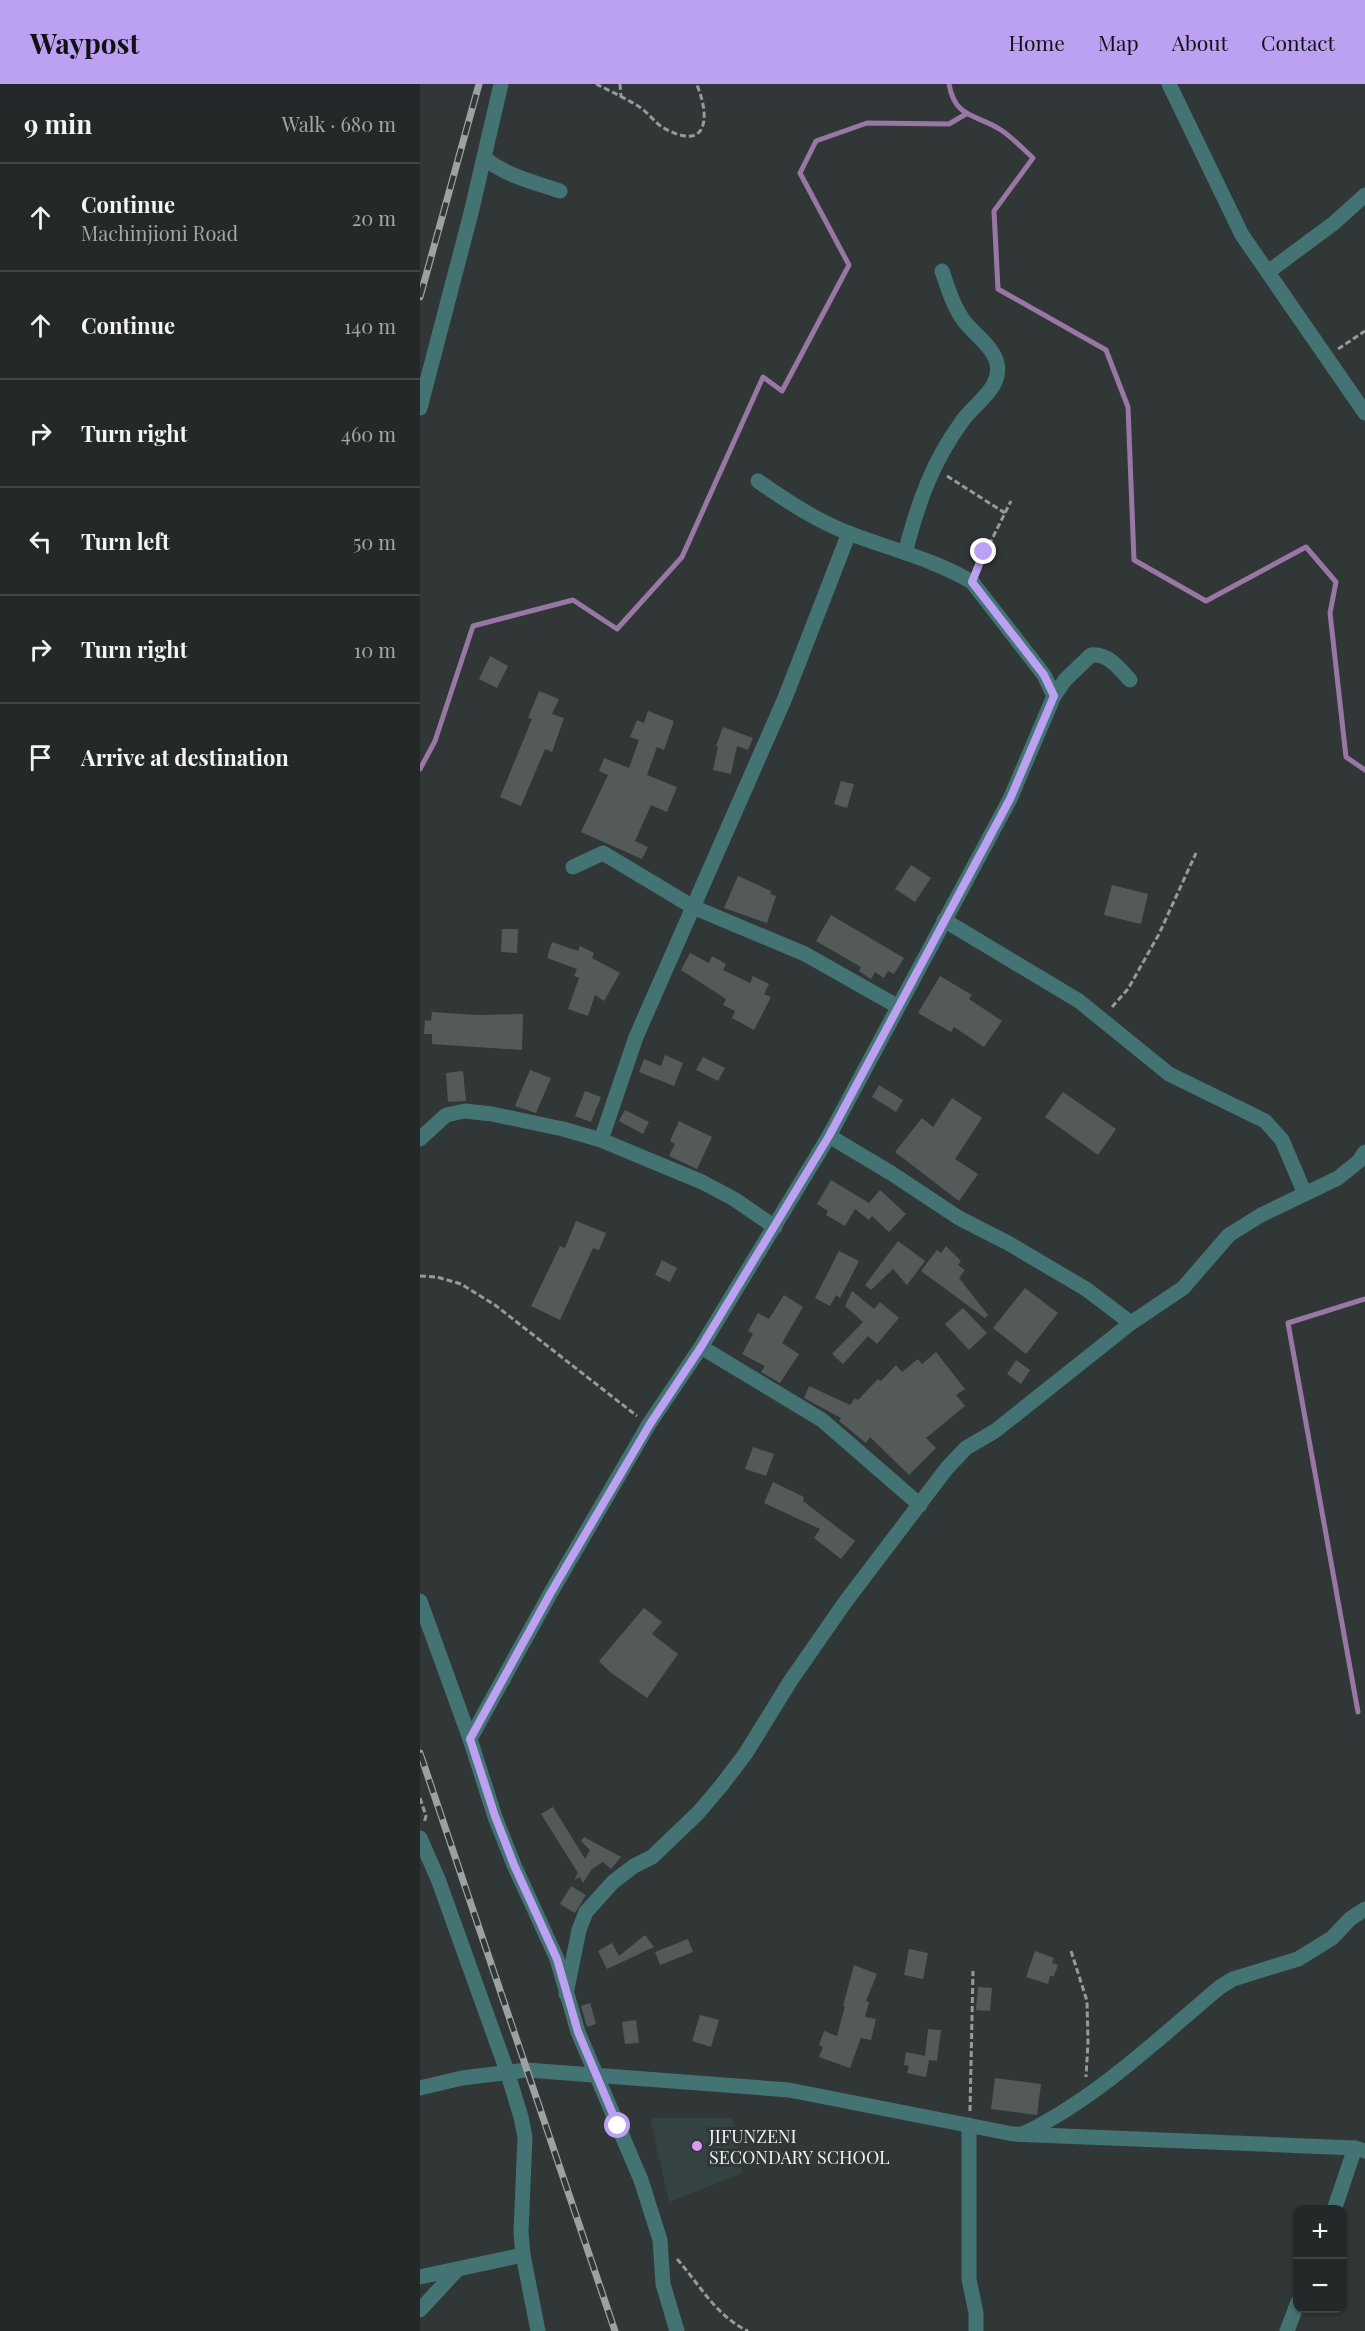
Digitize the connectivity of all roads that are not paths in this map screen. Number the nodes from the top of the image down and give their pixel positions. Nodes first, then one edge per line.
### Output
1 (501, 84) edge
2 (1169, 84) edge
3 (484, 158) junction
4 (560, 191) dead end
5 (1365, 195) edge
6 (942, 271) dead end
7 (1268, 272) junction
8 (420, 408) edge
9 (1365, 413) edge
10 (758, 481) dead end
11 (849, 533) junction
12 (905, 554) junction
13 (1130, 680) dead end
14 (1054, 696) junction
15 (573, 867) dead end
16 (693, 907) junction
17 (944, 920) junction
18 (897, 1006) junction
19 (829, 1136) junction
20 (420, 1139) edge
21 (602, 1140) junction
22 (1365, 1152) edge
23 (1305, 1194) junction
24 (775, 1227) junction
25 (1131, 1323) junction
26 (701, 1347) junction
27 (920, 1505) junction
28 (420, 1601) edge
29 (470, 1739) junction
30 (420, 1838) edge
31 (1365, 1909) edge
32 (566, 1994) junction
33 (507, 2071) junction
34 (596, 2075) junction
35 (420, 2088) edge
36 (969, 2125) junction
37 (1022, 2134) junction
38 (1360, 2149) edge
39 (1336, 2205) edge
40 (523, 2255) junction
41 (457, 2270) junction
42 (420, 2277) edge
43 (420, 2310) edge
44 (1294, 2313) edge
45 (538, 2331) edge
46 (676, 2331) edge
47 (976, 2331) edge
48 (1287, 2331) edge

1 - 3 street
2 - 7 street
3 - 4 street
3 - 8 street
5 - 7 street
6 - 12 street
7 - 9 street
10 - 11 street
11 - 12 street
11 - 16 street
12 - 14 street
13 - 14 street
14 - 17 street
15 - 16 street
16 - 18 street
16 - 21 street
17 - 18 street
17 - 23 street
18 - 19 street
19 - 24 street
19 - 25 street
20 - 21 street
21 - 24 street
22 - 23 street
23 - 25 street
24 - 26 street
25 - 27 street
26 - 27 street
26 - 29 street
27 - 32 street
28 - 29 street
29 - 32 street
30 - 33 street
31 - 37 street
32 - 34 street
33 - 34 street
33 - 35 street
33 - 40 street
34 - 36 street
34 - 46 street
36 - 37 street
36 - 47 street
37 - 38 street
38 - 39 street
40 - 41 street
40 - 45 street
41 - 42 street
41 - 43 street
44 - 48 street

